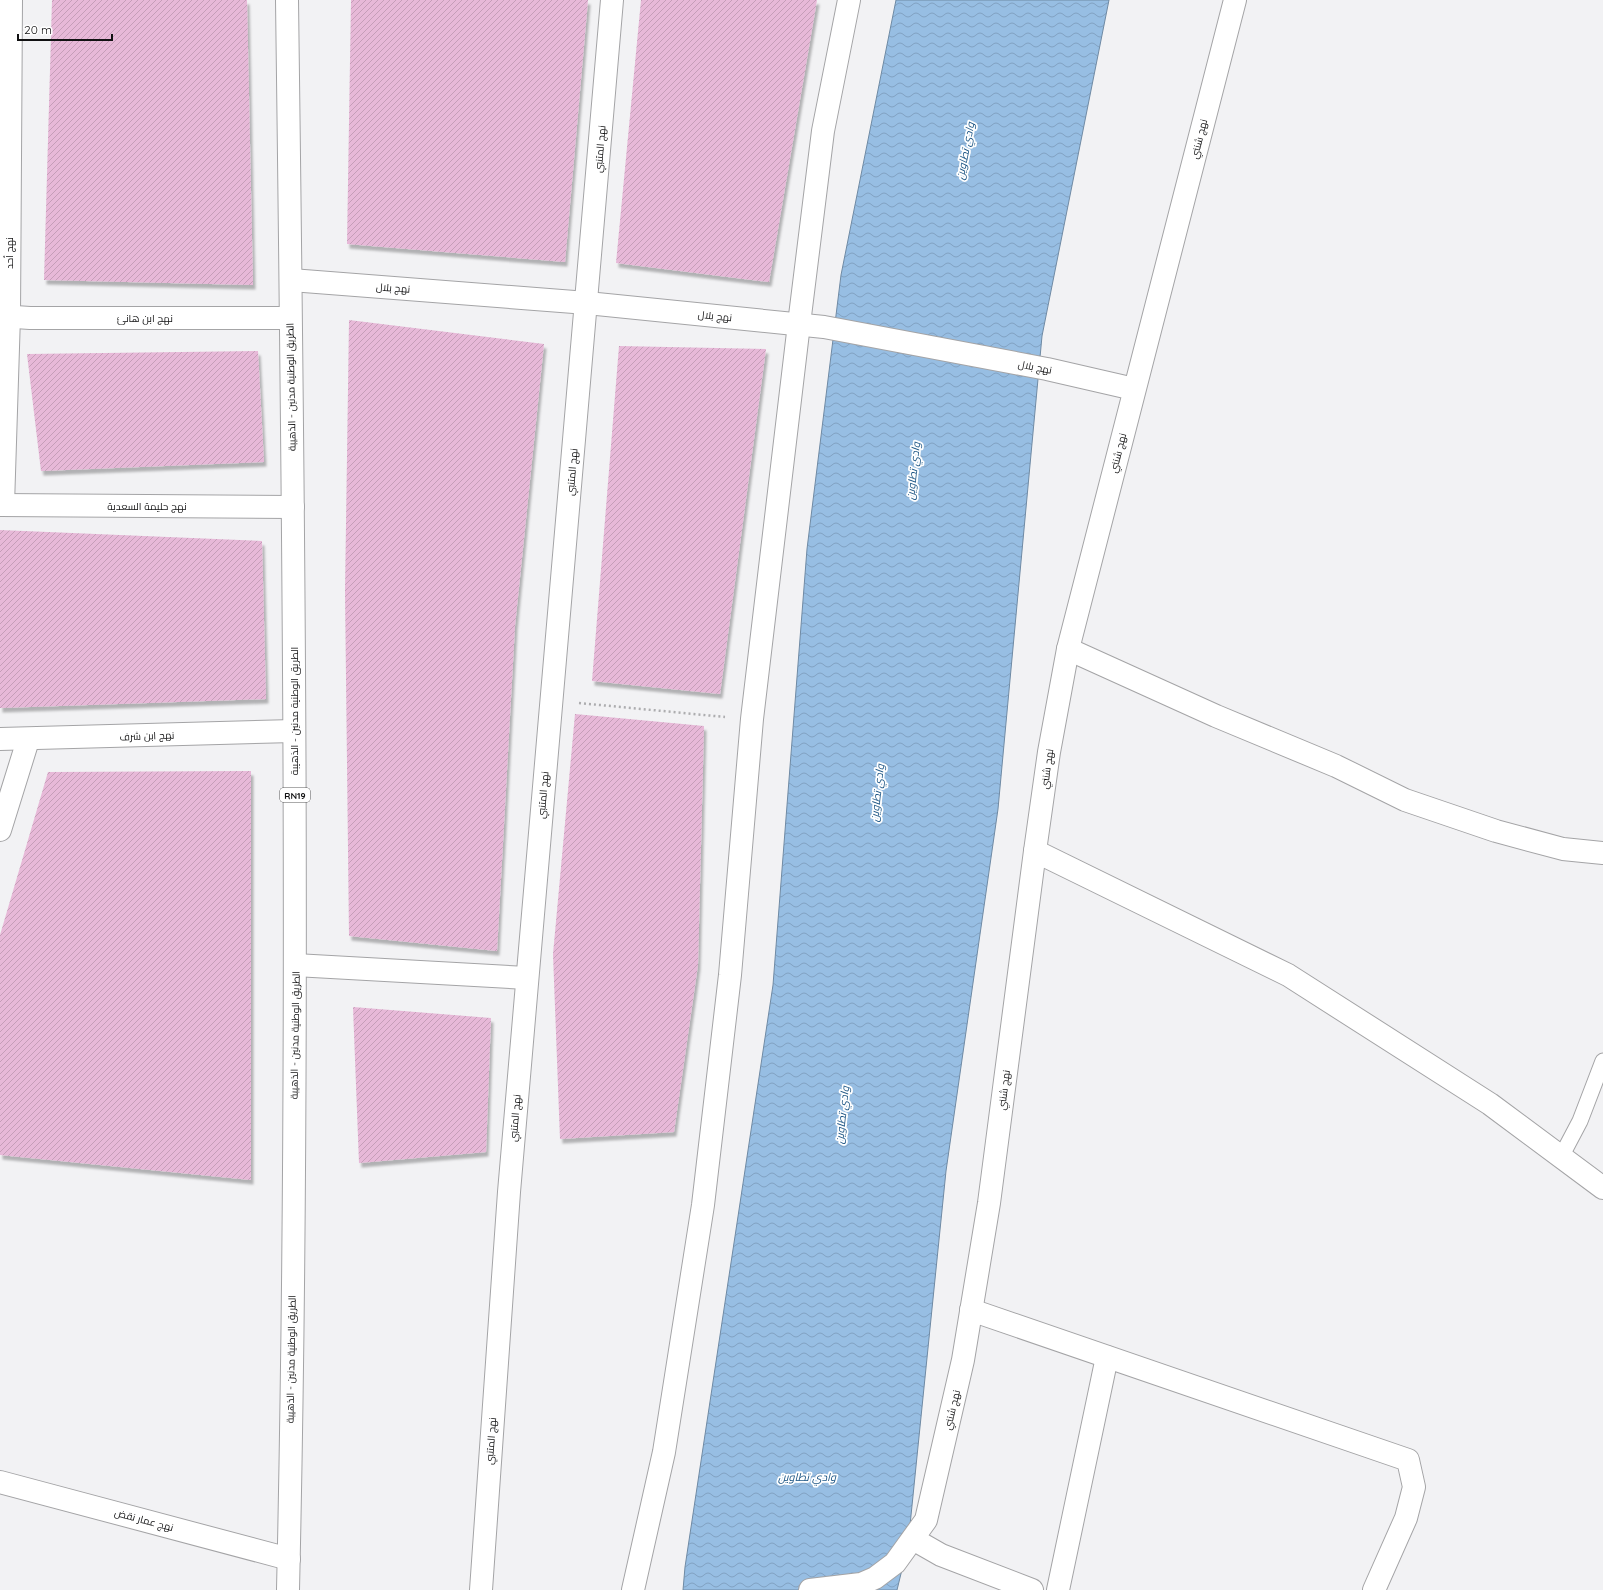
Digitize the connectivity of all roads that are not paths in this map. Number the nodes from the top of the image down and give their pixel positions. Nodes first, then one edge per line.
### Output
1 (11, 0) edge
2 (287, 0) edge
3 (612, 0) edge
4 (849, 0) edge
5 (1234, 0) edge
6 (5, 69) edge
7 (291, 280) junction
8 (587, 303) junction
9 (5, 316) edge
10 (290, 318) junction
11 (799, 324) junction
12 (1134, 389) junction
13 (2, 505) edge
14 (293, 507) junction
15 (1068, 649) junction
16 (294, 731) junction
17 (0, 739) edge
18 (28, 740) junction
19 (0, 830) edge
20 (1035, 851) junction
21 (1603, 852) edge
22 (296, 965) junction
23 (527, 978) junction
24 (1603, 1061) edge
25 (1561, 1157) junction
26 (1603, 1188) edge
27 (971, 1310) junction
28 (1107, 1357) junction
29 (0, 1482) edge
30 (910, 1542) junction
31 (289, 1559) junction
32 (288, 1590) edge
33 (481, 1590) edge
34 (633, 1590) edge
35 (810, 1590) edge
36 (1032, 1590) edge
37 (1058, 1590) edge
38 (1374, 1590) edge

1 - 6 street, نهج أحد
2 - 7 street, الطريق الوطنية مدنين - الذهيبة / RN19
3 - 8 street, نهج المتنبي
4 - 11 street
5 - 12 street, نهج شنني
6 - 9 street, نهج أحد
7 - 8 street, نهج بلال
7 - 10 street, الطريق الوطنية مدنين - الذهيبة / RN19
8 - 11 street, نهج بلال
8 - 23 street, نهج المتنبي
9 - 10 street, نهج ابن هانئ
9 - 13 street, نهج أحد
10 - 14 street, الطريق الوطنية مدنين - الذهيبة / RN19
11 - 12 street, نهج بلال
11 - 34 street
12 - 15 street, نهج شنني
13 - 14 street, نهج حليمة السعدية
14 - 16 street, الطريق الوطنية مدنين - الذهيبة / RN19
15 - 20 street, نهج شنني
15 - 21 street
16 - 18 street, نهج ابن شرف
16 - 22 street, الطريق الوطنية مدنين - الذهيبة / RN19
17 - 18 street, نهج ابن شرف
18 - 19 street
20 - 25 street
20 - 27 street, نهج شنني
22 - 23 street
22 - 31 street, الطريق الوطنية مدنين - الذهيبة / RN19
23 - 33 street, نهج المتنبي
24 - 25 lane
25 - 26 street
27 - 28 street
27 - 30 street, نهج شنني
28 - 37 street
28 - 38 street
29 - 31 street, نهج عمار نقض
30 - 35 street, نهج شنني
30 - 36 street
31 - 32 street, الطريق الوطنية مدنين - الذهيبة / RN19

